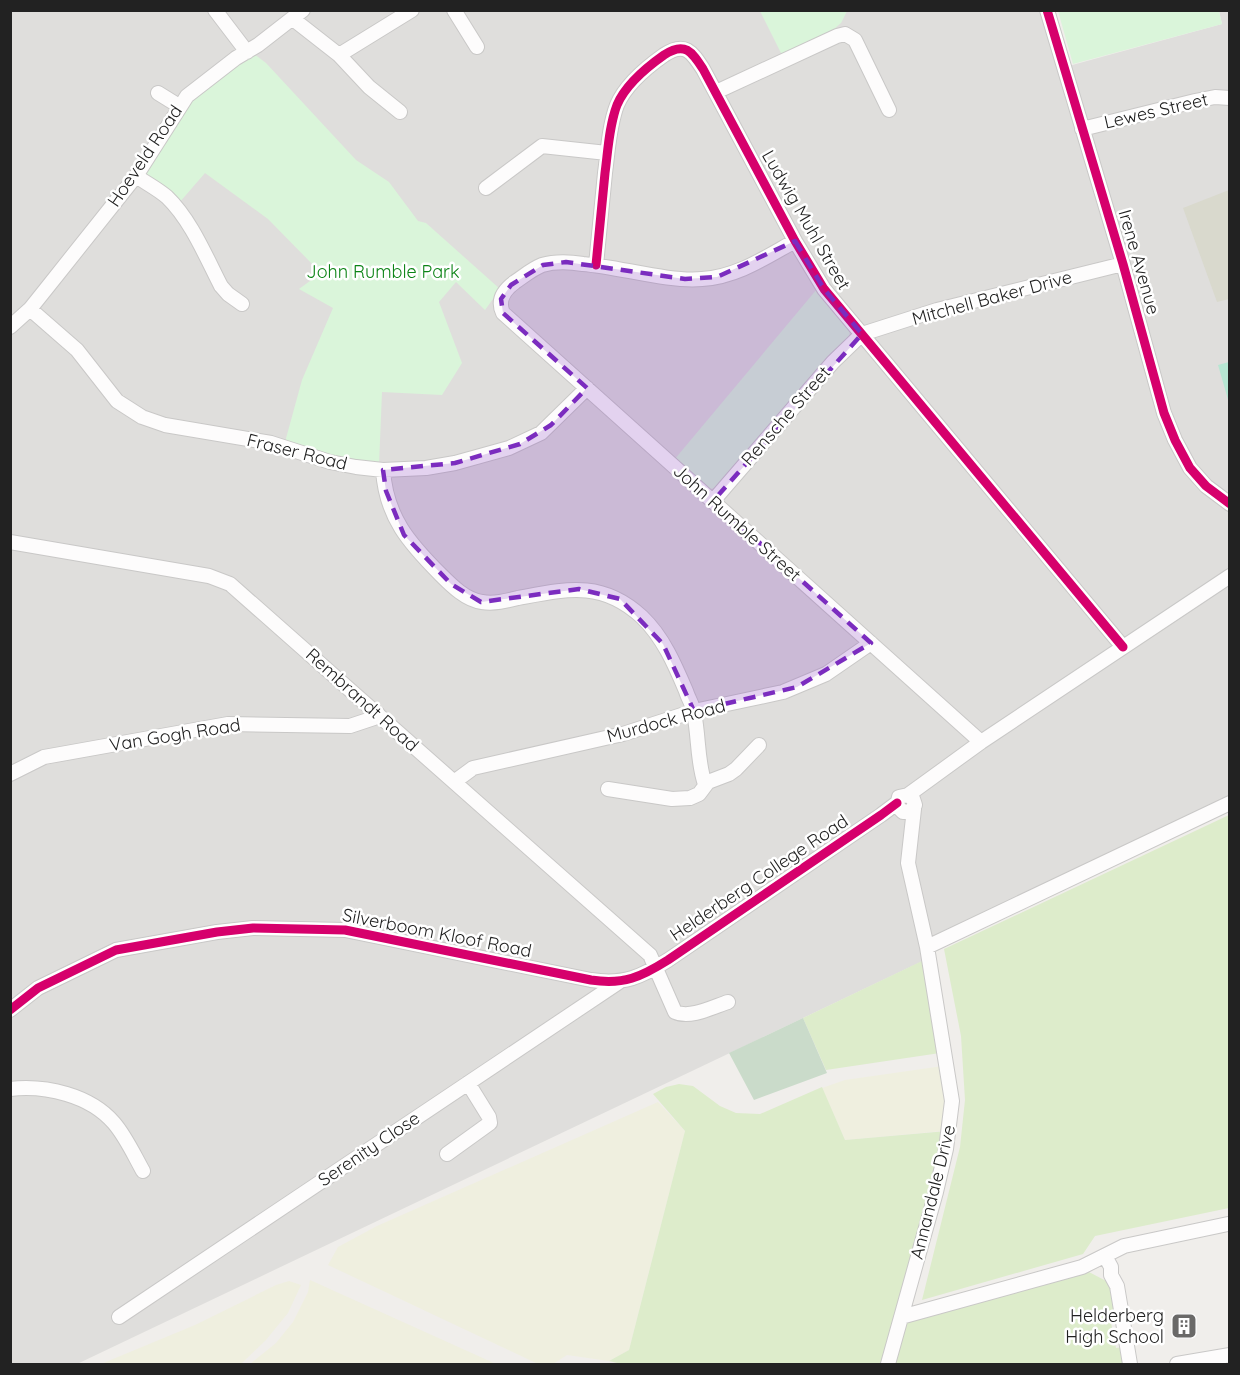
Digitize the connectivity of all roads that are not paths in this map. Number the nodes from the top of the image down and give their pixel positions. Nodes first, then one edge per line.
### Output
1 (215, 10) edge
2 (412, 10) edge
3 (454, 10) edge
4 (1047, 10) edge
5 (298, 15) edge
6 (477, 47) dead end
7 (248, 52) junction
8 (339, 55) junction
9 (716, 92) junction
10 (158, 93) dead end
11 (1230, 98) edge
12 (179, 106) junction
13 (889, 110) dead end
14 (400, 112) dead end
15 (1082, 129) junction
16 (607, 153) junction
17 (136, 176) junction
18 (486, 188) dead end
19 (795, 241) junction
20 (1123, 264) junction
21 (596, 265) junction
22 (242, 304) dead end
23 (30, 309) junction
24 (10, 327) edge
25 (862, 334) junction
26 (587, 388) junction
27 (383, 470) junction
28 (713, 501) junction
29 (1230, 504) edge
30 (10, 542) edge
31 (1230, 576) edge
32 (871, 643) junction
33 (1123, 647) junction
34 (694, 711) junction
35 (378, 714) junction
36 (981, 742) junction
37 (759, 745) dead end
38 (701, 760) junction
39 (10, 774) edge
40 (718, 777) junction
41 (454, 782) junction
42 (705, 784) junction
43 (608, 789) dead end
44 (1230, 803) edge
45 (906, 805) junction
46 (927, 947) junction
47 (656, 968) junction
48 (619, 982) junction
49 (728, 1002) dead end
50 (10, 1010) edge
51 (468, 1083) junction
52 (10, 1089) edge
53 (447, 1154) dead end
54 (143, 1171) dead end
55 (1228, 1224) edge
56 (1105, 1256) junction
57 (1090, 1263) junction
58 (1112, 1275) junction
59 (118, 1317) dead end
60 (901, 1317) junction
61 (1230, 1355) edge
62 (888, 1365) edge
63 (1130, 1365) edge
64 (1177, 1365) edge

1 - 7 street
2 - 8 street
3 - 6 street
4 - 15 street, Irene Avenue
5 - 7 street, Hoeveld Road
5 - 8 street
7 - 12 street, Hoeveld Road
8 - 14 street
9 - 13 street
9 - 16 street, Ludwig Muhl Street
9 - 19 street, Ludwig Muhl Street
10 - 12 street
11 - 15 street, Lewes Street
12 - 17 street, Hoeveld Road
15 - 20 street, Irene Avenue
16 - 18 street
16 - 21 street, Ludwig Muhl Street
17 - 22 street
17 - 23 street, Hoeveld Road
19 - 21 street
19 - 25 street, Ludwig Muhl Street
20 - 25 street, Mitchell Baker Drive
20 - 29 street, Irene Avenue
21 - 26 street, John Rumble Street
23 - 24 street, Hoeveld Road
23 - 27 street, Fraser Road
25 - 28 street, Rensche Street
25 - 33 street, Ludwig Muhl Street
26 - 27 street, Fraser Road
26 - 28 street, John Rumble Street
27 - 34 street
28 - 32 street, John Rumble Street
30 - 35 street, Rembrandt Road
31 - 33 street, Helderberg College Road
32 - 34 street, Murdock Road
32 - 36 street, John Rumble Street
33 - 36 street, Helderberg College Road
34 - 38 street
34 - 41 street, Murdock Road
35 - 39 street, Van Gogh Road
35 - 41 street, Rembrandt Road
36 - 45 street, Helderberg College Road
37 - 40 street
38 - 40 street
38 - 42 street
40 - 42 street
41 - 47 street, Rembrandt Road
42 - 43 street
44 - 46 street
45 - 46 street, Annandale Drive
45 - 47 street, Helderberg College Road
46 - 60 street, Annandale Drive
47 - 48 street, Silverboom Kloof Road
47 - 49 street, Rembrandt Road
48 - 50 street, Silverboom Kloof Road
48 - 51 street, Serenity Close
51 - 53 street
51 - 59 street, Serenity Close
52 - 54 street
55 - 56 street
56 - 57 street
56 - 58 street
57 - 58 street
57 - 60 street
58 - 63 street
60 - 62 street, Annandale Drive
61 - 64 street

